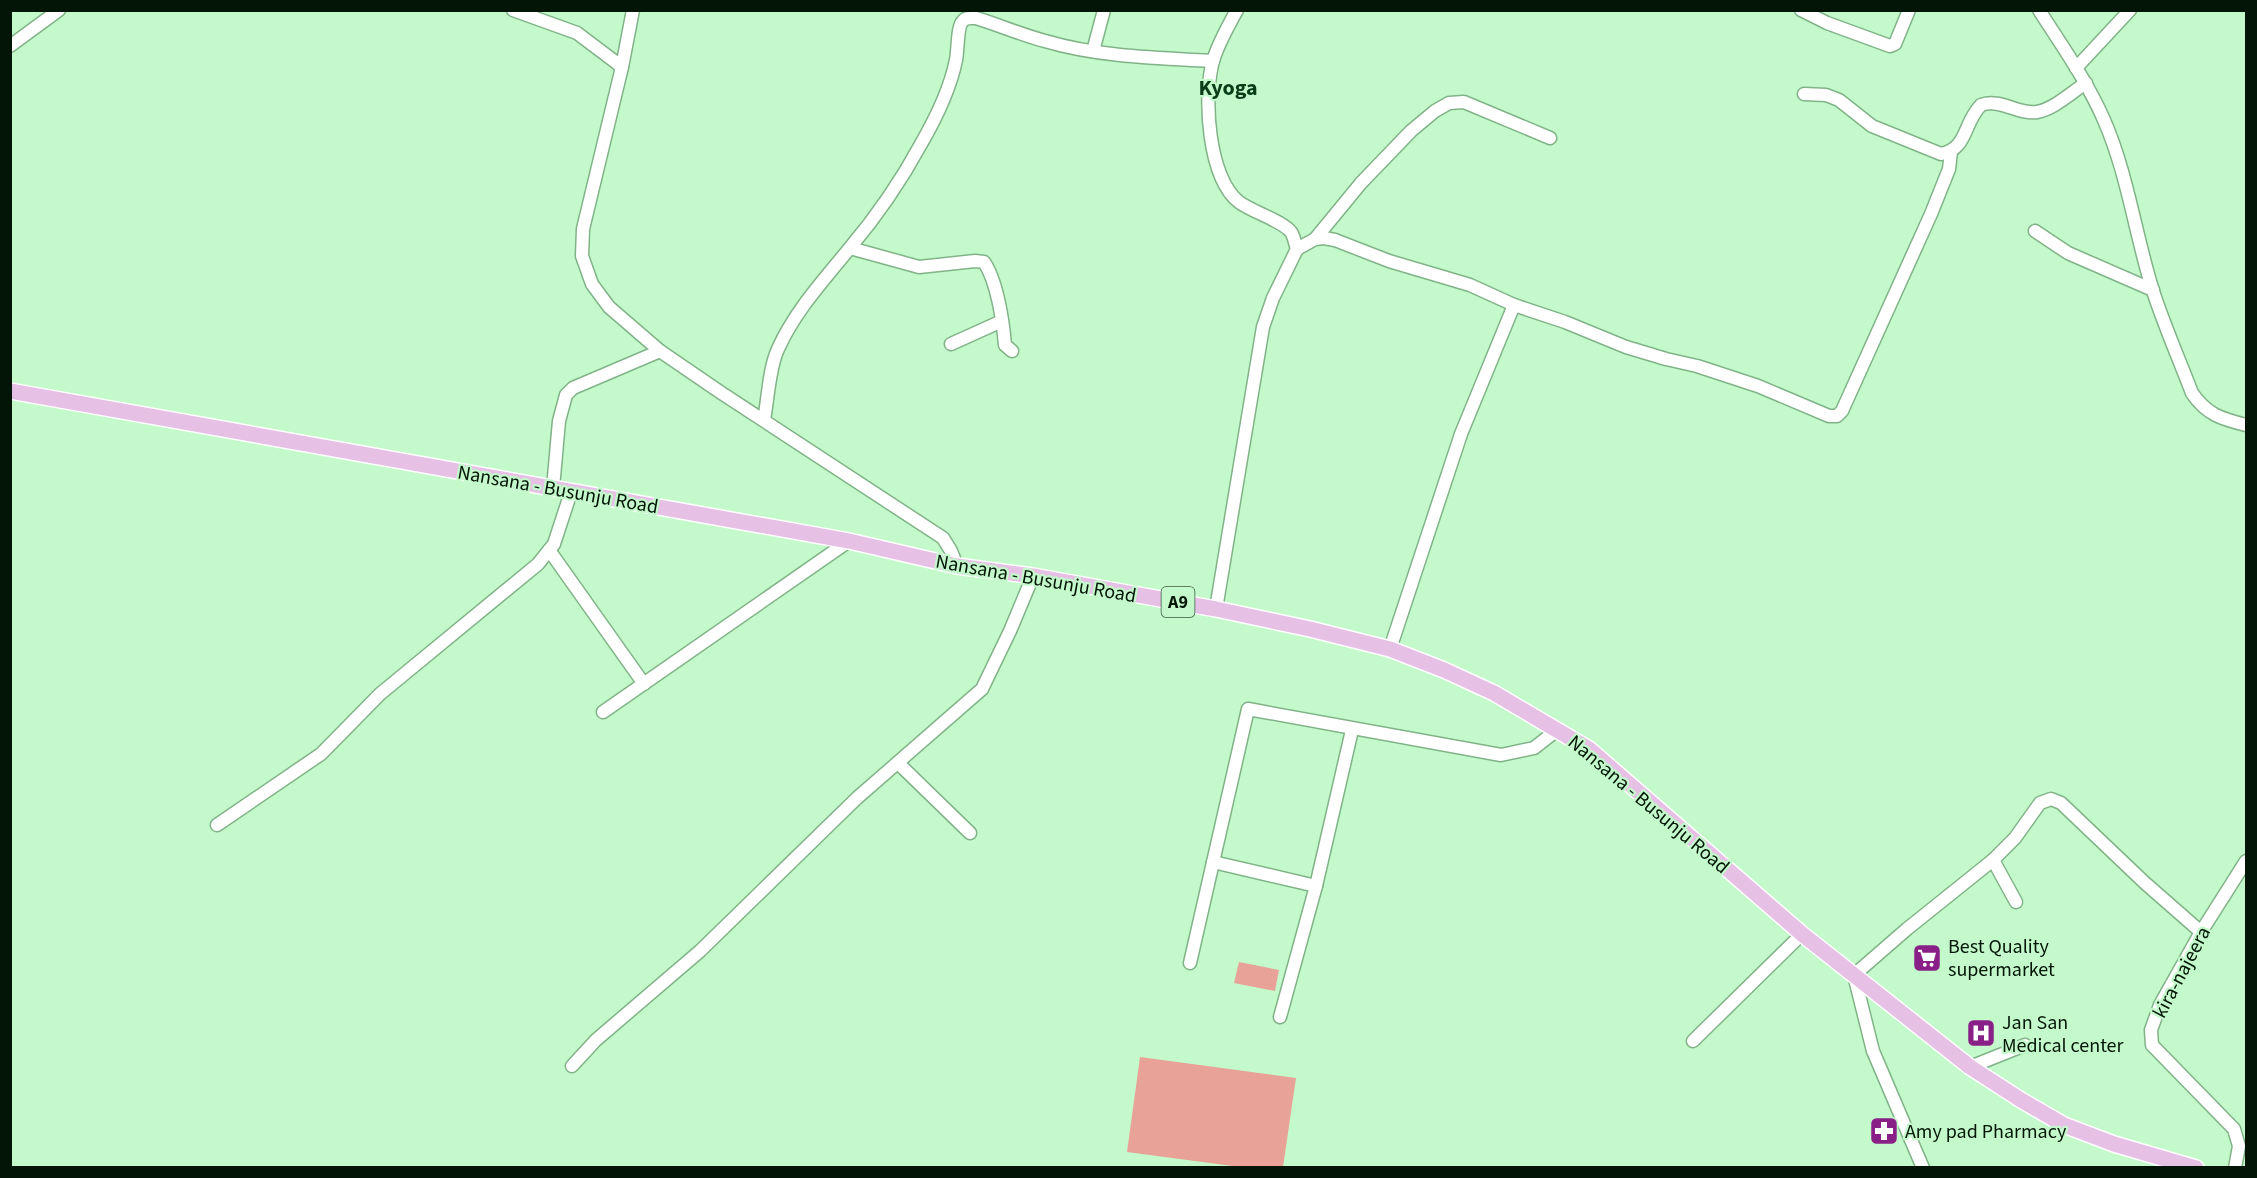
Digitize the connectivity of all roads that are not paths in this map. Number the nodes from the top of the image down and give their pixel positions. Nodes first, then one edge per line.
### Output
1 (59, 10) edge
2 (513, 10) edge
3 (633, 10) edge
4 (1104, 10) edge
5 (1237, 10) edge
6 (1801, 10) edge
7 (1909, 10) edge
8 (2038, 10) edge
9 (2130, 10) edge
10 (961, 16) edge
11 (10, 46) edge
12 (1093, 51) junction
13 (1214, 61) junction
14 (622, 68) junction
15 (2076, 68) junction
16 (2086, 83) junction
17 (1804, 94) dead end
18 (1550, 138) dead end
19 (1951, 152) junction
20 (2035, 231) dead end
21 (1315, 239) junction
22 (850, 248) junction
23 (1297, 249) junction
24 (2153, 290) junction
25 (1514, 305) junction
26 (1002, 321) junction
27 (951, 344) dead end
28 (660, 351) junction
29 (1012, 351) dead end
30 (10, 391) edge
31 (764, 420) junction
32 (2247, 425) edge
33 (553, 488) junction
34 (571, 492) junction
35 (849, 541) junction
36 (549, 550) junction
37 (957, 566) junction
38 (1033, 576) junction
39 (1216, 609) junction
40 (1390, 649) junction
41 (644, 684) junction
42 (603, 712) dead end
43 (1352, 730) junction
44 (1557, 730) junction
45 (898, 763) junction
46 (217, 825) dead end
47 (970, 833) dead end
48 (1993, 860) junction
49 (2247, 861) edge
50 (1213, 862) junction
51 (1316, 886) junction
52 (2016, 902) dead end
53 (2201, 932) junction
54 (1802, 934) junction
55 (1191, 963) dead end
56 (1854, 975) junction
57 (1280, 1017) dead end
58 (1693, 1041) dead end
59 (2025, 1045) dead end
60 (572, 1066) dead end
61 (1970, 1067) junction
62 (1923, 1167) edge
63 (2196, 1167) edge
64 (2235, 1167) edge

1 - 11 street
2 - 14 street
3 - 14 street
4 - 12 street
5 - 13 street
6 - 7 street
8 - 15 street
9 - 15 street
10 - 12 street
10 - 22 street
12 - 13 street
13 - 23 street
14 - 28 street
15 - 16 street
16 - 19 street
16 - 24 street
17 - 19 street
18 - 21 street
19 - 25 street
20 - 24 street
21 - 23 street
21 - 25 street
22 - 26 street
22 - 31 street
23 - 39 street
24 - 32 street
25 - 40 street
26 - 27 street
26 - 29 street
28 - 31 street
28 - 33 street
30 - 33 main road, Nansana - Busunju Road / A9
31 - 37 street
33 - 34 main road, Nansana - Busunju Road / A9
34 - 35 main road, Nansana - Busunju Road / A9
34 - 36 street
35 - 37 main road, Nansana - Busunju Road / A9
35 - 41 street
36 - 41 street
36 - 46 street
37 - 38 main road, Nansana - Busunju Road / A9
38 - 39 main road, Nansana - Busunju Road / A9
38 - 45 street
39 - 40 main road, Nansana - Busunju Road / A9
40 - 44 main road, Nansana - Busunju Road / A9
41 - 42 street
43 - 44 street
43 - 50 street
43 - 51 street
44 - 54 main road, Nansana - Busunju Road / A9
45 - 47 street
45 - 60 street
48 - 52 street
48 - 53 street
48 - 56 street
49 - 53 street, kira-najeera
50 - 51 street
50 - 55 street
51 - 57 street
53 - 64 street, kira-najeera
54 - 56 main road, Nansana - Busunju Road / A9
54 - 58 street
56 - 61 main road, Nansana - Busunju Road / A9
56 - 62 street
59 - 61 street
61 - 63 main road, Nansana - Busunju Road / A9

